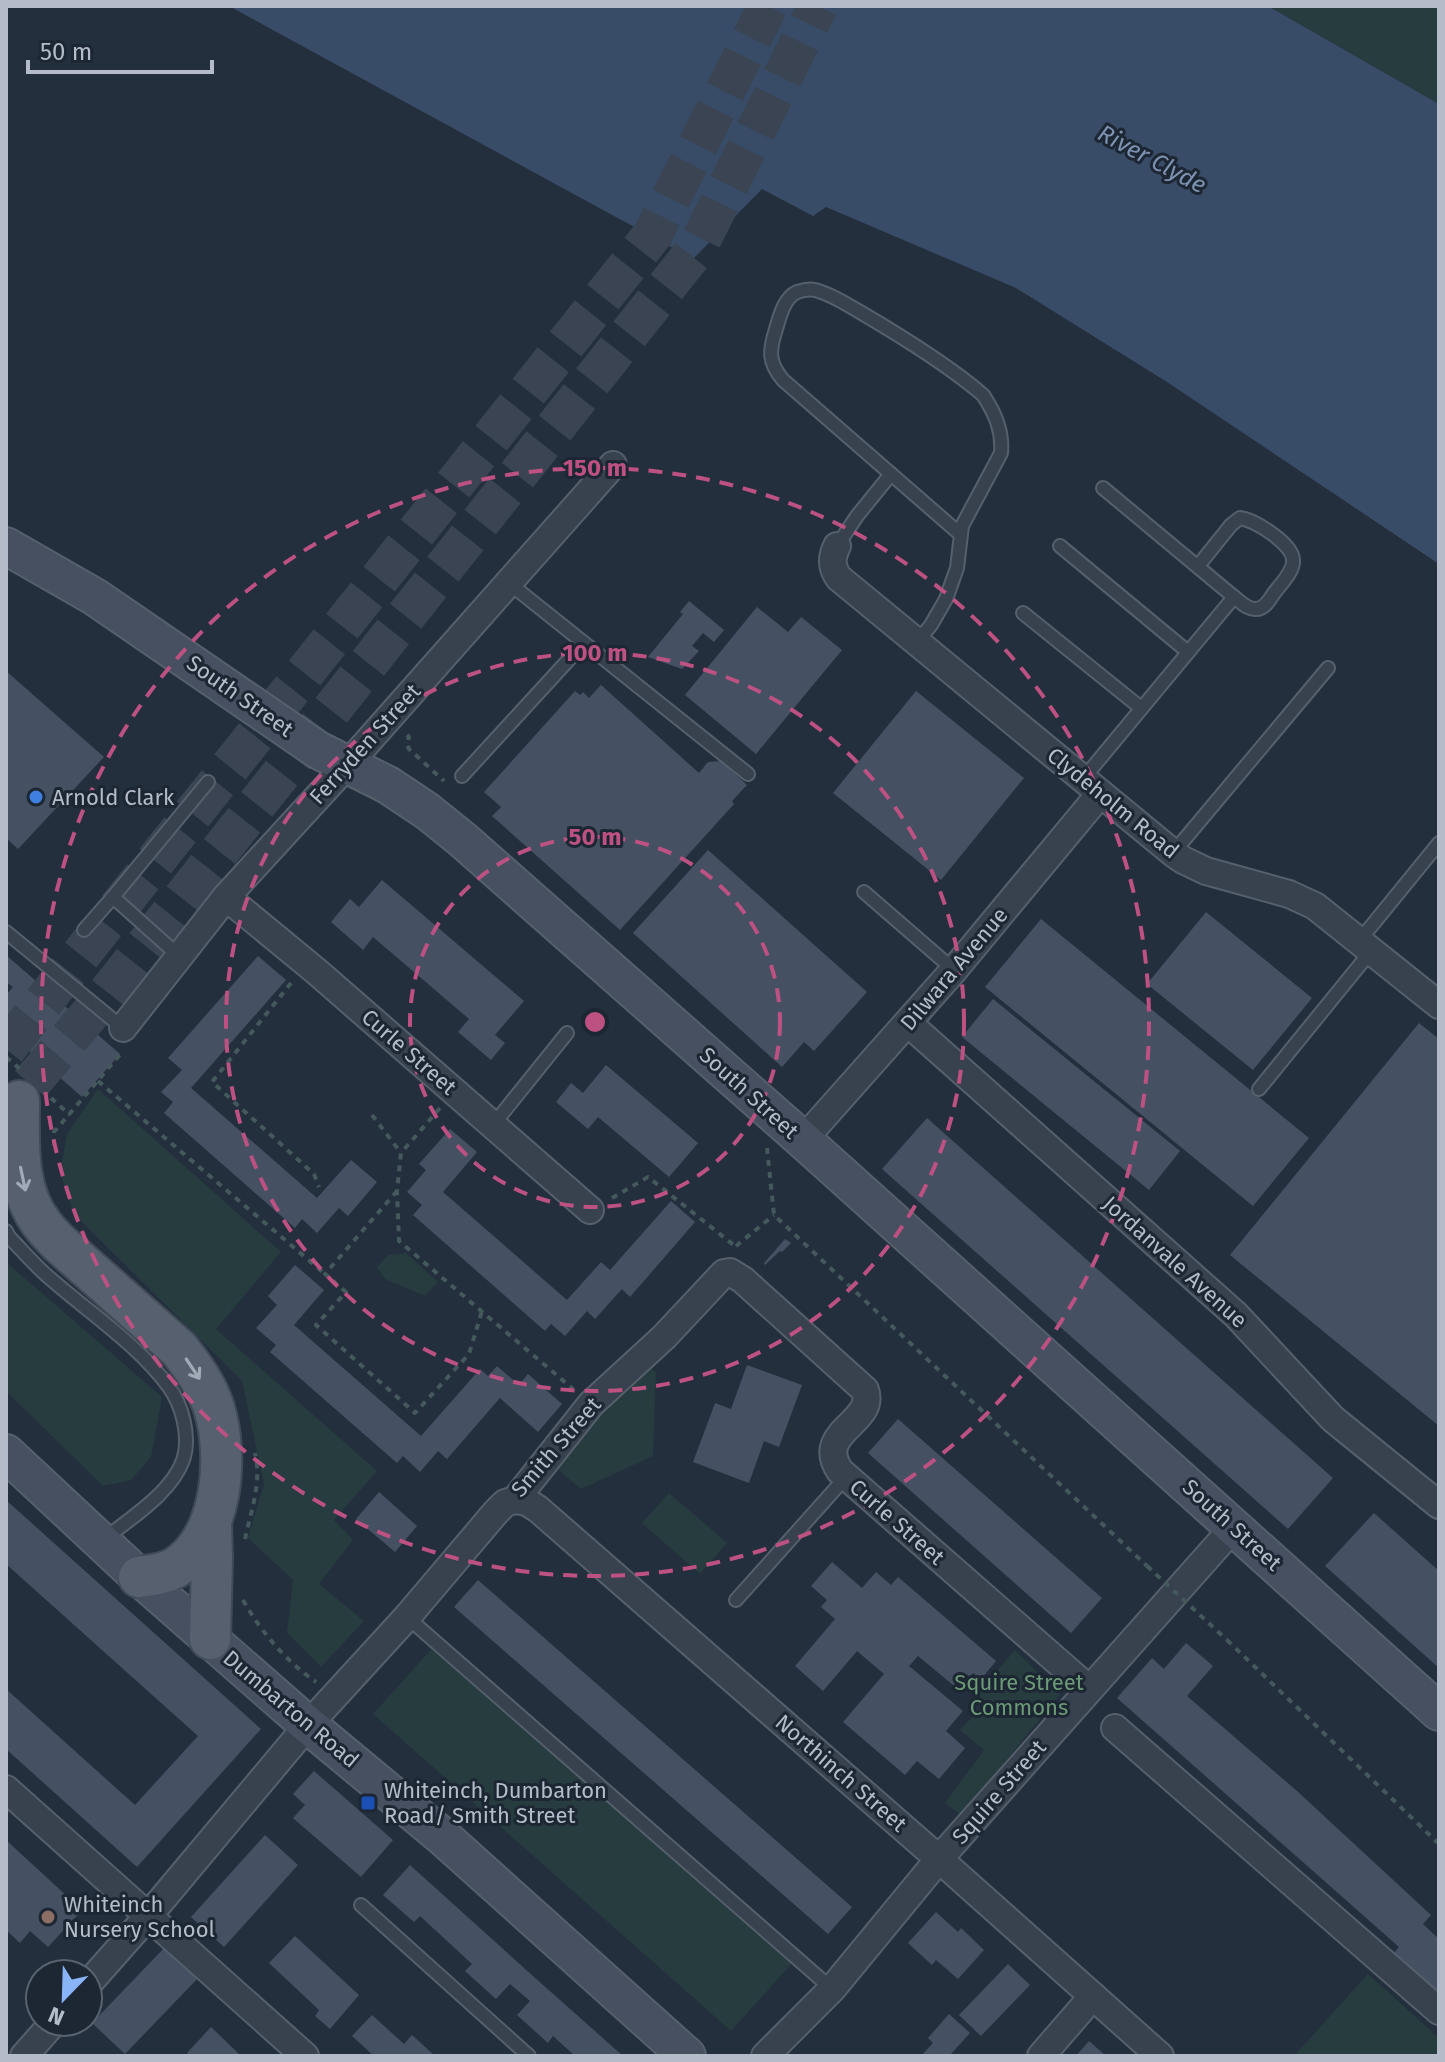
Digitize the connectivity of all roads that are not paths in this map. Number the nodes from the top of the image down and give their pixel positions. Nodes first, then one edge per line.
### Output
1 (613, 465) dead end
2 (891, 474) junction
3 (1103, 488) dead end
4 (960, 534) junction
5 (6, 546) edge
6 (837, 546) joint
7 (1060, 546) dead end
8 (1198, 566) junction
9 (509, 583) junction
10 (1234, 597) junction
11 (1023, 613) dead end
12 (917, 642) junction
13 (584, 643) junction
14 (1188, 652) junction
15 (1328, 668) dead end
16 (1141, 708) junction
17 (348, 764) junction
18 (748, 774) dead end
19 (462, 776) dead end
20 (208, 782) dead end
21 (1092, 786) junction
22 (1439, 843) edge
23 (1173, 853) junction
24 (864, 892) dead end
25 (113, 897) junction
26 (226, 897) junction
27 (84, 930) dead end
28 (6, 932) edge
29 (1366, 945) junction
30 (179, 956) junction
31 (954, 970) junction
32 (1439, 1005) edge
33 (908, 1023) junction
34 (123, 1028) joint
35 (567, 1033) dead end
36 (1259, 1089) dead end
37 (18, 1100) tunnel mouth
38 (493, 1125) junction
39 (803, 1140) junction
40 (590, 1210) road end
41 (6, 1231) edge
42 (733, 1259) joint
43 (6, 1453) edge
44 (846, 1477) junction
45 (515, 1500) junction
46 (1439, 1505) edge
47 (211, 1523) junction
48 (1234, 1527) junction
49 (101, 1541) junction
50 (139, 1577) junction
51 (736, 1600) dead end
52 (407, 1617) junction
53 (210, 1639) junction
54 (1089, 1689) junction
55 (1439, 1712) edge
56 (308, 1725) junction
57 (1115, 1728) dead end
58 (6, 1789) edge
59 (939, 1859) junction
60 (361, 1905) dead end
61 (149, 1915) junction
62 (104, 1966) edge
63 (832, 1989) junction
64 (1093, 1996) junction
65 (1439, 2011) edge
66 (40, 2038) edge
67 (24, 2056) edge
68 (305, 2056) edge
69 (529, 2056) edge
70 (687, 2056) edge
71 (765, 2056) edge
72 (1041, 2056) edge
73 (1160, 2056) edge

1 - 9 street, Ferryden Street
2 - 4 lane
2 - 4 lane
2 - 6 lane
3 - 8 lane
4 - 12 lane
5 - 17 street, South Street
6 - 12 street, Clydeholm Road
7 - 14 lane
8 - 10 lane
8 - 10 lane
9 - 13 lane
9 - 17 street, Ferryden Street
10 - 14 lane
11 - 16 lane
12 - 21 street, Clydeholm Road
13 - 18 lane
13 - 19 lane
14 - 16 lane
15 - 23 lane
16 - 21 lane
17 - 26 street, Ferryden Street
17 - 39 street, South Street
20 - 25 lane
21 - 23 street, Clydeholm Road
21 - 31 street, Dilwara Avenue
22 - 29 lane
23 - 29 street, Clydeholm Road
24 - 31 lane
25 - 27 lane
25 - 30 lane
26 - 30 street, Ferryden Street
26 - 38 street, Curle Street
28 - 34 lane
29 - 32 street, Clydeholm Road
29 - 36 lane
30 - 34 street, Ferryden Street
31 - 33 street, Dilwara Avenue
33 - 39 street, Dilwara Avenue
33 - 46 street, Jordanvale Avenue
35 - 38 lane
37 -> 47 main road
38 - 40 street, Curle Street
39 - 48 street, South Street
41 - 49 lane
42 - 44 street, Curle Street
42 - 45 street, Smith Street
43 - 49 street, Dumbarton Road
44 - 51 lane
44 - 54 street, Curle Street
45 - 52 street, Smith Street
45 - 59 street, Northinch Street
47 - 50 main road
47 - 53 main road
48 - 54 street, Squire Street
48 - 55 street, South Street
49 - 50 street, Dumbarton Road
50 - 53 street, Dumbarton Road
52 - 56 street, Smith Street
52 - 63 lane
53 - 56 street, Dumbarton Road
54 - 59 street, Squire Street
56 - 61 street, Smith Street
56 - 70 street, Dumbarton Road
57 - 65 street
58 - 61 street
59 - 63 street, Squire Street
59 - 64 street, Northinch Street
60 - 69 lane
61 - 62 street, Smith Street
61 - 68 street
63 - 71 street, Squire Street
64 - 72 street
64 - 73 street, Northinch Street
66 - 67 street

